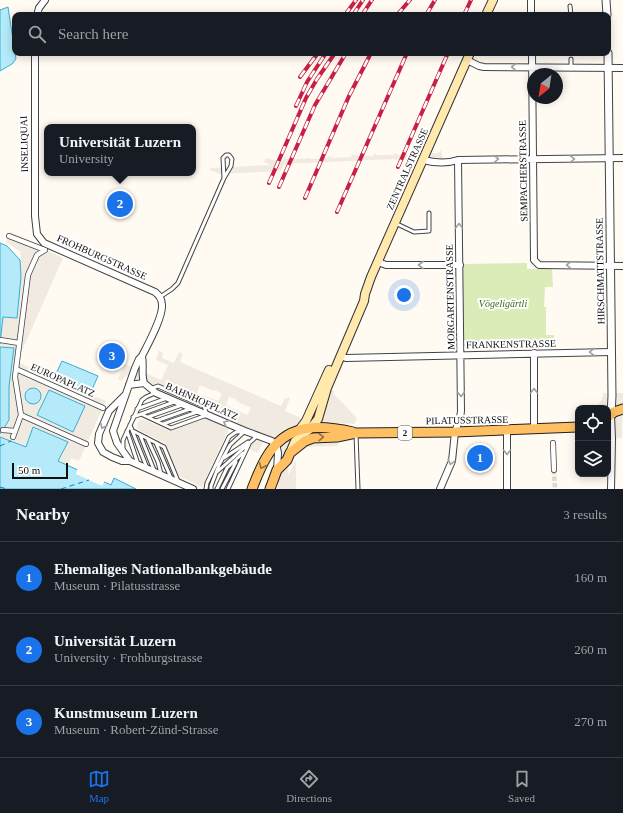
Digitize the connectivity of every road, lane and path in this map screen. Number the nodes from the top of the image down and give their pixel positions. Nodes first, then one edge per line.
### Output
1 (45, 0) edge
2 (493, 0) edge
3 (531, 0) edge
4 (570, 6) dead end
5 (37, 12) edge
6 (487, 12) edge
7 (531, 12) edge
8 (570, 12) edge
9 (35, 56) edge
10 (468, 56) edge
11 (532, 56) edge
12 (608, 56) edge
13 (571, 58) dead end
14 (532, 68) joint
15 (563, 68) edge
16 (571, 68) junction
17 (608, 68) junction
18 (623, 68) edge
19 (532, 104) edge
20 (609, 158) junction
21 (623, 158) edge
22 (533, 159) junction
23 (423, 160) junction
24 (458, 160) junction
25 (224, 178) junction
26 (429, 213) dead end
27 (395, 223) junction
28 (37, 234) joint
29 (8, 236) dead end
30 (378, 262) junction
31 (460, 265) junction
32 (610, 266) junction
33 (623, 266) edge
34 (21, 278) dead end
35 (27, 279) junction
36 (365, 294) junction
37 (160, 297) junction
38 (18, 306) dead end
39 (24, 307) junction
40 (0, 340) edge
41 (19, 343) junction
42 (611, 352) junction
43 (534, 353) junction
44 (460, 355) junction
45 (142, 356) junction
46 (340, 356) junction
47 (16, 369) junction
48 (144, 383) junction
49 (10, 386) dead end
50 (129, 386) junction
51 (16, 387) junction
52 (150, 389) junction
53 (156, 393) junction
54 (125, 395) junction
55 (168, 398) junction
56 (176, 401) junction
57 (184, 404) junction
58 (611, 405) edge
59 (103, 408) dead end
60 (191, 408) junction
61 (137, 409) junction
62 (623, 409) edge
63 (199, 411) junction
64 (141, 414) junction
65 (207, 415) junction
66 (611, 415) edge
67 (21, 416) junction
68 (134, 417) junction
69 (148, 417) junction
70 (156, 421) junction
71 (163, 424) junction
72 (130, 425) junction
73 (312, 427) junction
74 (575, 427) edge
75 (300, 429) junction
76 (534, 429) junction
77 (3, 430) dead end
78 (507, 430) junction
79 (15, 431) junction
80 (127, 431) junction
81 (133, 431) junction
82 (245, 431) junction
83 (611, 431) edge
84 (455, 432) junction
85 (356, 433) junction
86 (140, 435) junction
87 (258, 436) junction
88 (13, 437) dead end
89 (147, 438) junction
90 (251, 440) junction
91 (156, 443) junction
92 (553, 443) dead end
93 (86, 444) dead end
94 (275, 446) junction
95 (123, 451) junction
96 (245, 452) junction
97 (290, 454) junction
98 (223, 459) junction
99 (238, 459) junction
100 (130, 461) junction
101 (138, 465) junction
102 (147, 468) junction
103 (277, 470) junction
104 (554, 470) tunnel mouth
105 (155, 472) junction
106 (216, 474) junction
107 (162, 475) junction
108 (171, 479) junction
109 (178, 483) junction
110 (193, 489) edge
111 (206, 489) edge
112 (211, 489) edge
113 (217, 489) edge
114 (222, 489) edge
115 (228, 489) edge
116 (252, 489) edge
117 (270, 489) edge
118 (358, 489) edge
119 (440, 489) edge
120 (507, 489) edge
121 (612, 489) edge

1 - 5 street
2 - 6 main road
3 - 7 street
4 - 8 lane
9 - 28 street, INSELIQUAI
14 -> 10 street
10 - 23 main road, ZENTRALSTRASSE
11 - 14 street, SEMPACHERSTRASSE
12 - 17 street, HIRSCHMATTSTRASSE
13 - 16 lane
15 - 16 street
16 - 17 street
17 - 18 street
17 - 20 street, HIRSCHMATTSTRASSE
19 - 22 street, SEMPACHERSTRASSE
20 - 21 street
22 -> 20 street
20 - 32 street, HIRSCHMATTSTRASSE
24 -> 22 street
32 -> 22 street, SEMPACHERSTRASSE
23 - 24 street
23 - 27 main road, ZENTRALSTRASSE
31 -> 24 street, MORGARTENSTRASSE
25 - 25 lane
25 - 37 lane
26 - 27 lane
27 - 30 main road, ZENTRALSTRASSE
28 - 37 street, FROHBURGSTRASSE
29 - 35 street, EUROPAPLATZ
31 -> 30 street
30 - 36 main road, ZENTRALSTRASSE
31 - 44 street, MORGARTENSTRASSE
32 - 33 street
32 - 42 street, HIRSCHMATTSTRASSE
34 - 35 street
35 - 39 street, EUROPAPLATZ
36 - 46 main road, ZENTRALSTRASSE
36 - 75 main road, ZENTRALSTRASSE
37 - 45 street
38 - 39 street
39 - 41 street, EUROPAPLATZ
40 - 41 street
41 - 47 street, EUROPAPLATZ
42 -> 43 street, FRANKENSTRASSE
42 - 58 street, HIRSCHMATTSTRASSE
43 - 44 street, FRANKENSTRASSE
76 -> 43 street
44 - 46 street, FRANKENSTRASSE
44 -> 84 street, MORGARTENSTRASSE
45 - 48 street
45 - 50 street
46 - 73 main road, ZENTRALSTRASSE
47 - 51 street, EUROPAPLATZ
47 - 59 street, EUROPAPLATZ
48 - 50 street
48 - 52 street, BAHNHOFPLATZ
49 - 51 street
50 - 54 street
51 - 67 street, EUROPAPLATZ
52 - 53 street, BAHNHOFPLATZ
52 - 65 lane
53 - 55 street, BAHNHOFPLATZ
53 - 61 lane
54 - 95 street
54 -> 100 street
55 - 56 street, BAHNHOFPLATZ
55 - 61 lane
56 - 57 street, BAHNHOFPLATZ
56 - 64 lane
57 - 60 street, BAHNHOFPLATZ
57 - 69 lane
60 - 63 street, BAHNHOFPLATZ
60 - 70 lane
61 - 68 lane
62 - 66 main road
63 - 65 street, BAHNHOFPLATZ
63 - 71 lane
64 - 68 lane
64 - 69 lane
65 - 71 lane
82 -> 65 street, BAHNHOFPLATZ
67 - 79 street
67 - 93 street
68 - 72 lane
69 - 70 lane
70 - 71 lane
72 - 80 lane
72 - 81 lane
73 - 75 main road, PILATUSSTRASSE / 2
73 - 85 main road, PILATUSSTRASSE / 2
73 - 97 main road, ZENTRALSTRASSE
74 - 76 main road, PILATUSSTRASSE / 2
75 - 94 main road, ZENTRALSTRASSE / 2
76 - 78 main road, PILATUSSTRASSE / 2
77 - 79 street
78 - 84 main road, PILATUSSTRASSE / 2
78 -> 120 street
79 - 88 street
80 - 95 lane
80 - 101 lane
81 - 86 lane
81 - 102 lane
82 - 87 street, BAHNHOFPLATZ
82 - 98 lane
82 - 111 lane
83 - 121 street, HIRSCHMATTSTRASSE
84 - 85 main road, PILATUSSTRASSE / 2
84 -> 119 street, MORGARTENSTRASSE
97 -> 85 main road, PILATUSSTRASSE / 2
85 - 118 lane
86 - 89 lane
86 - 105 lane
87 - 90 lane
87 - 94 street, BAHNHOFPLATZ
89 - 91 lane
89 - 107 lane
90 - 96 lane
90 - 98 lane
90 - 106 lane
91 - 108 lane
91 - 109 lane
92 - 104 street
94 - 103 street
94 -> 116 main road, 2
95 - 100 street
96 - 99 lane
96 - 115 lane
97 - 103 main road, 2
98 - 106 lane
99 - 113 lane
99 - 114 lane
100 - 101 street
101 - 102 street
102 - 105 street
103 - 117 main road, 2
105 - 107 street
106 - 112 lane
107 - 108 street
108 - 109 street
109 - 110 street

